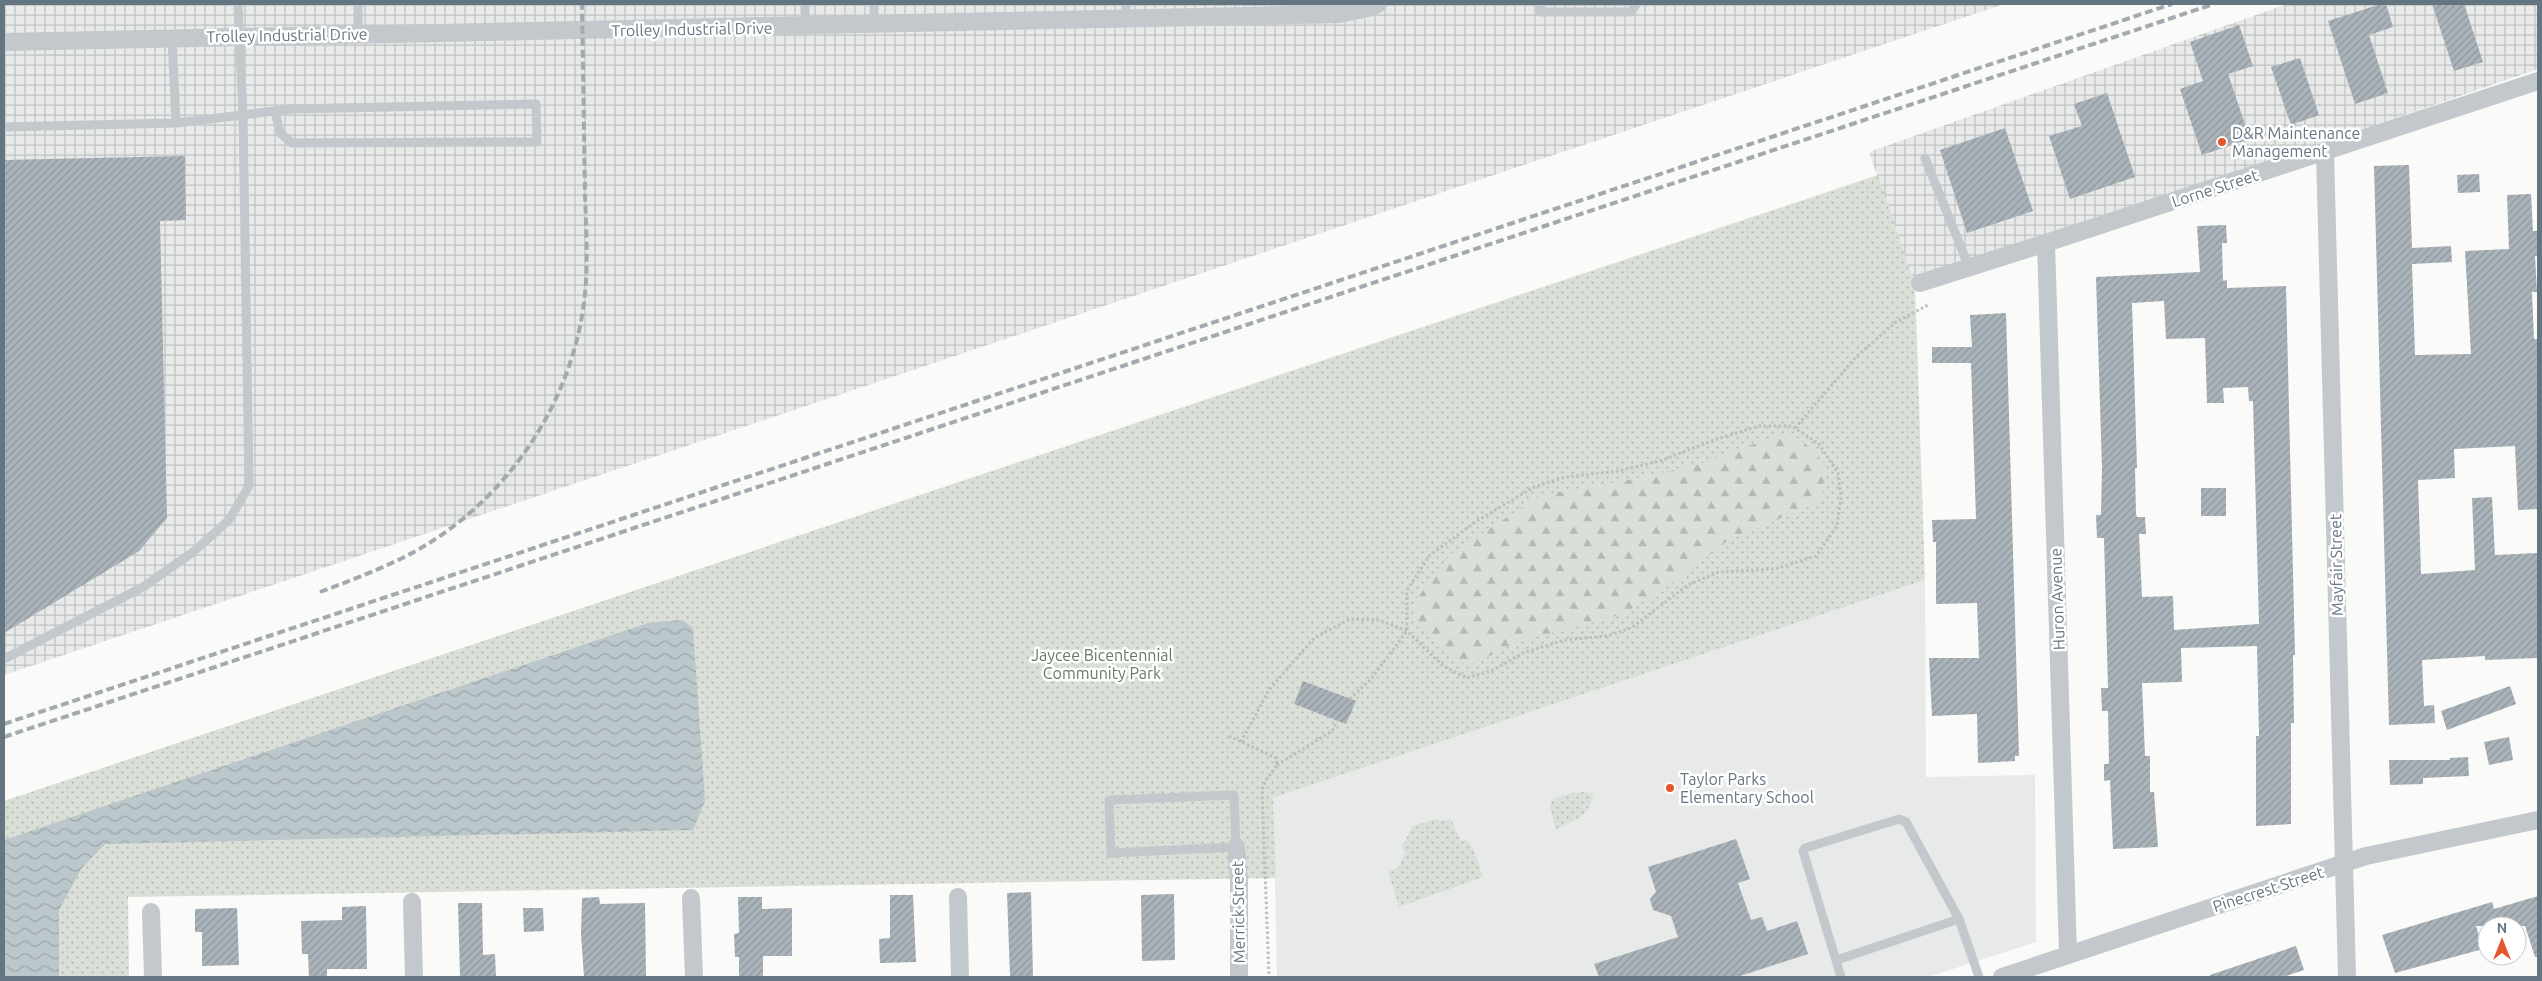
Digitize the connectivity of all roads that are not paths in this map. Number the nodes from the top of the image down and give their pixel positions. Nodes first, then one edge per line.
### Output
1 (238, 4) edge
2 (358, 4) edge
3 (805, 4) edge
4 (874, 4) edge
5 (1378, 4) edge
6 (1540, 4) edge
7 (1636, 4) edge
8 (1593, 8) edge
9 (1241, 10) edge
10 (1126, 11) edge
11 (874, 25) junction
12 (805, 26) junction
13 (358, 34) junction
14 (239, 37) junction
15 (172, 38) junction
16 (4, 42) edge
17 (2538, 81) edge
18 (275, 111) junction
19 (243, 115) junction
20 (176, 123) junction
21 (4, 127) edge
22 (2325, 152) junction
23 (1925, 158) dead end
24 (2046, 243) junction
25 (1969, 267) junction
26 (1920, 283) dead end
27 (4, 659) edge
28 (2538, 820) edge
29 (1236, 848) junction
30 (2344, 864) junction
31 (691, 898) dead end
32 (958, 898) dead end
33 (412, 902) dead end
34 (151, 912) dead end
35 (1959, 920) junction
36 (2068, 955) junction
37 (1837, 960) junction
38 (153, 977) edge
39 (414, 977) edge
40 (694, 977) edge
41 (960, 977) edge
42 (1239, 977) edge
43 (1840, 977) edge
44 (1979, 977) edge
45 (2002, 977) edge
46 (2346, 977) edge

1 - 14 lane
2 - 13 lane
3 - 12 lane
4 - 11 lane
5 - 9 street, Trolley Industrial Drive
6 - 8 lane
7 - 8 lane
9 - 10 street, Trolley Industrial Drive
10 - 11 street, Trolley Industrial Drive
11 - 12 street, Trolley Industrial Drive
12 - 13 street, Trolley Industrial Drive
13 - 14 street, Trolley Industrial Drive
14 - 15 street, Trolley Industrial Drive
14 - 19 lane
15 - 16 street, Trolley Industrial Drive
15 - 20 lane
17 - 22 street, Lorne Street
18 - 18 lane
18 - 19 lane
19 - 20 lane
19 - 27 lane
20 - 21 lane
22 - 24 street, Lorne Street
22 - 30 street, Mayfair Street
23 - 25 lane
24 - 25 street, Lorne Street
24 - 36 street, Huron Avenue
25 - 26 street, Lorne Street
28 - 30 street, Pinecrest Street
29 - 29 lane
29 - 42 street, Merrick Street
30 - 36 street, Pinecrest Street
30 - 46 street, Mayfair Street
31 - 40 street
32 - 41 street
33 - 39 street
34 - 38 street
35 - 37 lane
35 - 37 lane
35 - 44 lane
36 - 45 street, Pinecrest Street
37 - 43 lane

